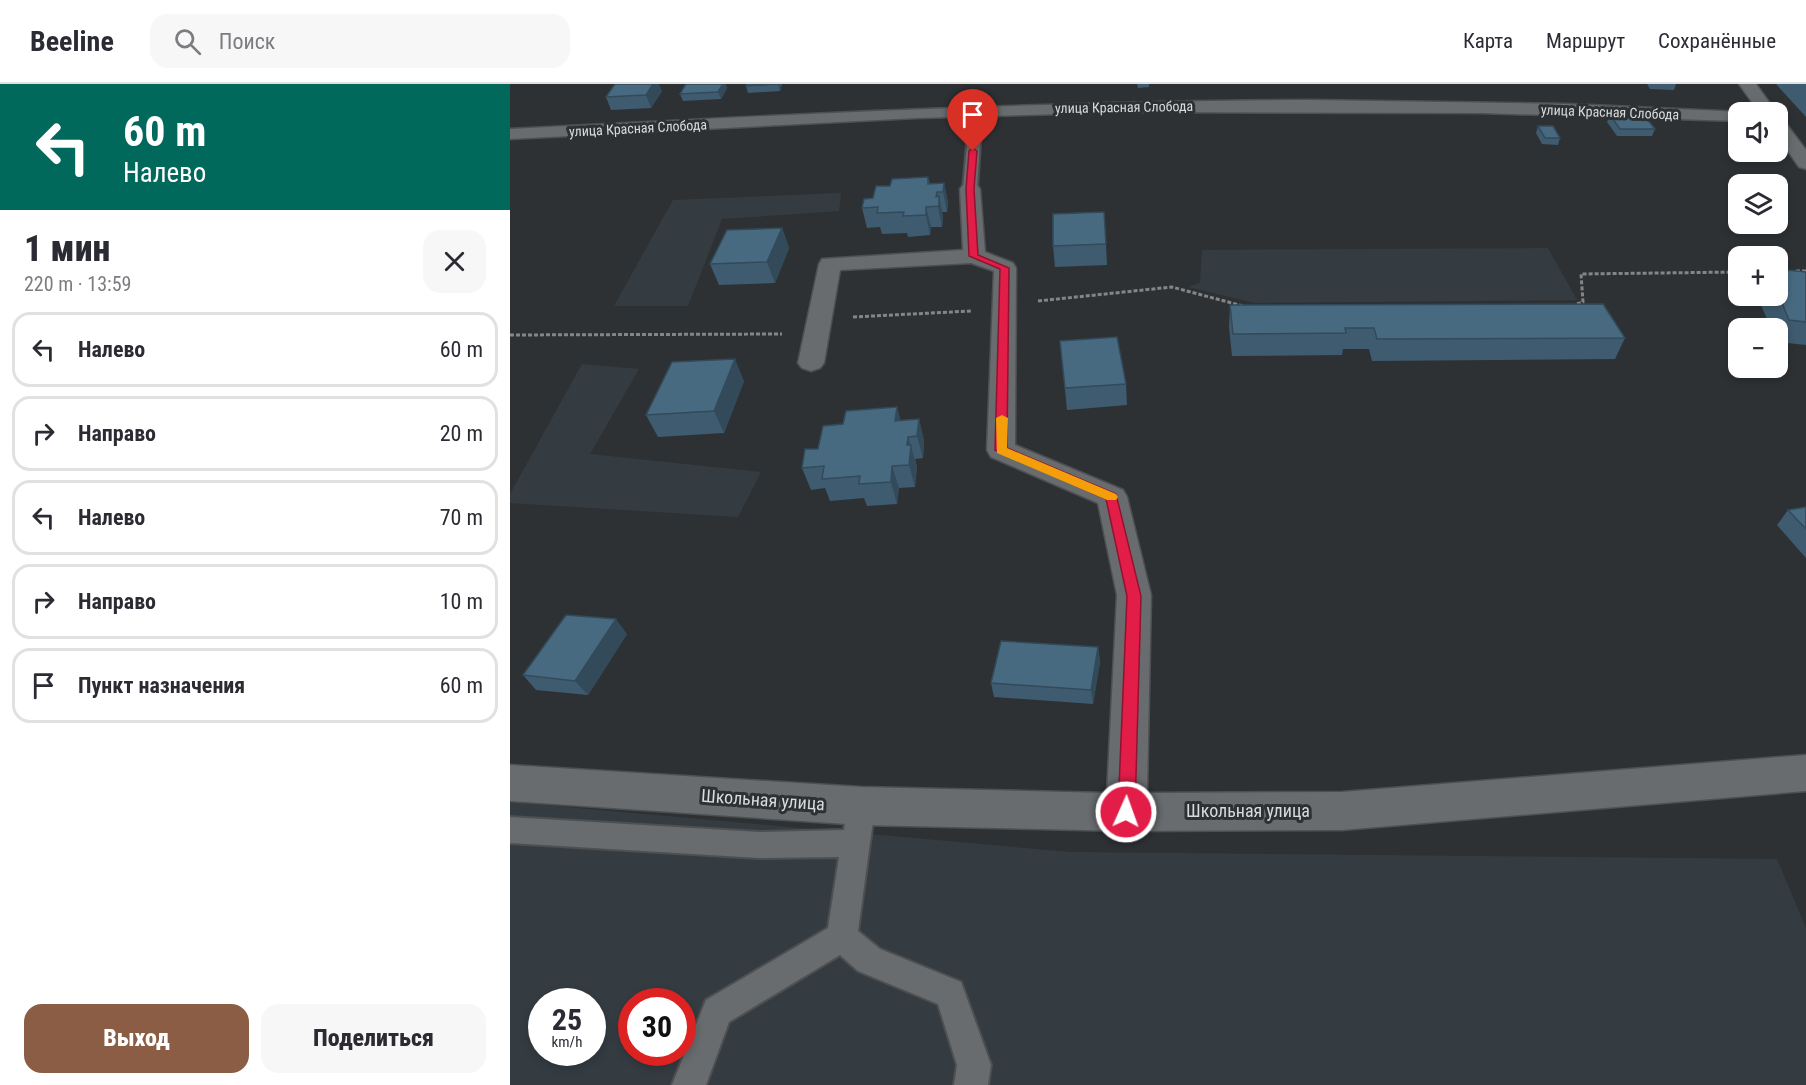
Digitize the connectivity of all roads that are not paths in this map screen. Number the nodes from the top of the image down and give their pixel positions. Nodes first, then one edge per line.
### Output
1 (1747, 84) edge
2 (1760, 102) edge
3 (976, 112) junction
4 (1728, 116) edge
5 (510, 134) edge
6 (1788, 138) edge
7 (1804, 158) edge
8 (970, 189) joint
9 (974, 256) junction
10 (811, 363) dead end
11 (1806, 773) edge
12 (510, 783) edge
13 (1126, 812) junction
14 (858, 825) junction
15 (510, 830) edge
16 (842, 937) junction
17 (689, 1085) edge
18 (971, 1085) edge

1 - 2 street
3 - 4 street, улица Красная Слобода
3 - 5 street, улица Красная Слобода
3 - 8 lane
6 - 7 street
8 - 9 street
9 - 10 street
9 - 13 street
11 - 13 street, Школьная улица
12 - 14 street, Школьная улица
13 - 14 street, Школьная улица
14 - 15 lane
14 - 16 lane
16 - 17 lane
16 - 18 lane

